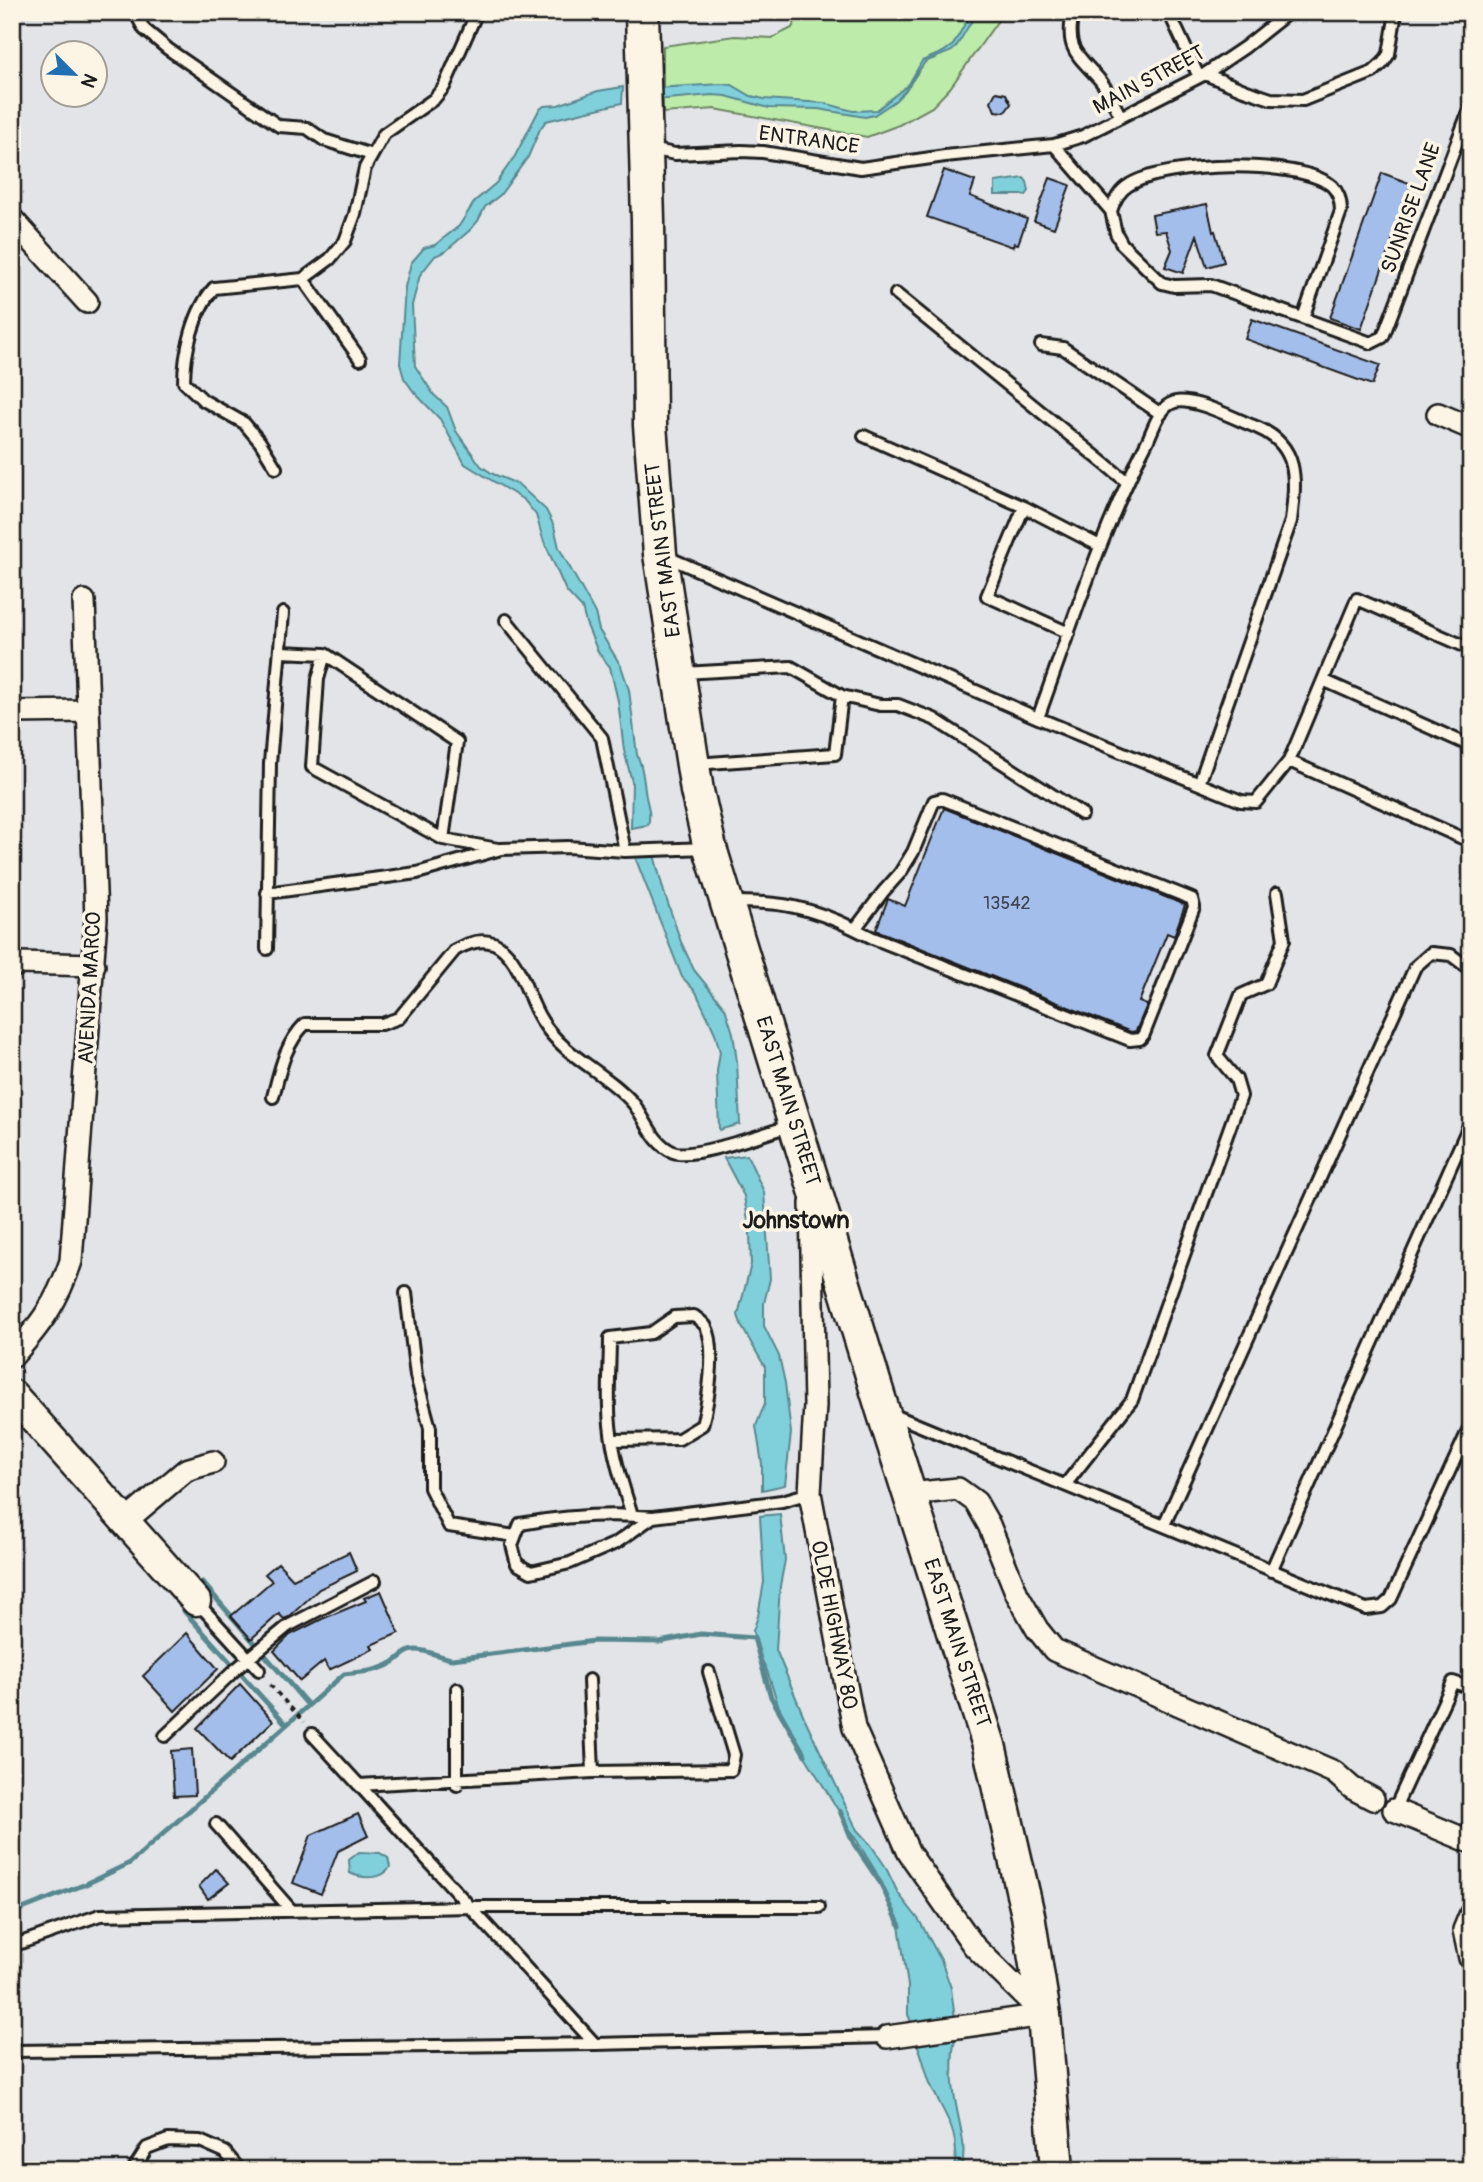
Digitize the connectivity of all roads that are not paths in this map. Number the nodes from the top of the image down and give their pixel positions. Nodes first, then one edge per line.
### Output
1 (135, 12) edge
2 (477, 12) edge
3 (642, 12) edge
4 (1073, 12) edge
5 (1289, 12) edge
6 (1396, 12) edge
7 (1174, 15) edge
8 (1202, 76) junction
9 (1471, 105) edge
10 (1121, 117) junction
11 (1054, 145) junction
12 (372, 155) junction
13 (654, 156) junction
14 (1111, 211) junction
15 (12, 219) edge
16 (303, 279) junction
17 (895, 294) dead end
18 (87, 302) dead end
19 (1303, 318) junction
20 (1041, 345) dead end
21 (360, 359) dead end
22 (1161, 414) junction
23 (1438, 414) dead end
24 (1471, 428) edge
25 (863, 436) dead end
26 (276, 468) dead end
27 (1126, 481) junction
28 (1024, 507) junction
29 (1100, 546) junction
30 (660, 554) junction
31 (84, 601) dead end
32 (283, 613) dead end
33 (506, 620) dead end
34 (1069, 633) junction
35 (1471, 649) edge
36 (280, 652) junction
37 (326, 654) junction
38 (678, 673) junction
39 (1325, 681) junction
40 (842, 696) junction
41 (88, 711) junction
42 (12, 712) edge
43 (1038, 718) junction
44 (1471, 746) edge
45 (1289, 761) junction
46 (692, 764) junction
47 (1199, 784) junction
48 (1082, 814) dead end
49 (443, 839) junction
50 (1471, 842) edge
51 (710, 848) junction
52 (501, 849) junction
53 (625, 851) junction
54 (267, 893) junction
55 (1277, 893) dead end
56 (726, 902) junction
57 (855, 929) junction
58 (267, 949) dead end
59 (94, 965) junction
60 (12, 967) edge
61 (1471, 970) edge
62 (273, 1097) dead end
63 (1471, 1121) edge
64 (795, 1125) junction
65 (811, 1173) junction
66 (406, 1293) dead end
67 (12, 1357) edge
68 (12, 1394) edge
69 (883, 1411) junction
70 (1471, 1423) edge
71 (613, 1440) junction
72 (213, 1462) dead end
73 (1065, 1485) junction
74 (810, 1493) junction
75 (910, 1494) junction
76 (632, 1516) junction
77 (653, 1517) junction
78 (127, 1520) junction
79 (1164, 1525) junction
80 (515, 1536) junction
81 (1271, 1571) junction
82 (375, 1581) dead end
83 (196, 1601) joint
84 (249, 1659) junction
85 (259, 1670) dead end
86 (709, 1672) dead end
87 (589, 1680) dead end
88 (1471, 1688) edge
89 (457, 1689) dead end
90 (310, 1730) road end
91 (165, 1735) dead end
92 (593, 1772) junction
93 (457, 1782) junction
94 (359, 1784) junction
95 (1373, 1799) dead end
96 (1394, 1810) joint
97 (216, 1824) dead end
98 (1471, 1842) edge
99 (820, 1907) dead end
100 (471, 1908) junction
101 (292, 1911) junction
102 (1471, 1913) edge
103 (12, 1946) edge
104 (1470, 1958) edge
105 (1044, 2015) junction
106 (887, 2037) joint
107 (595, 2044) junction
108 (12, 2051) edge
109 (133, 2170) edge
110 (240, 2170) edge
111 (1057, 2170) edge

1 - 12 lane
2 - 12 lane
3 - 13 main road, EAST MAIN STREET
4 - 10 lane
5 - 8 lane, MAIN STREET
6 - 8 lane
7 - 8 lane
8 - 10 lane, MAIN STREET
9 - 19 lane, SUNRISE LANE
10 - 11 lane, MAIN STREET
11 - 13 lane, ENTRANCE
11 - 14 lane
12 - 16 lane
13 - 30 main road, EAST MAIN STREET
14 - 19 lane
14 - 19 lane
15 - 18 street
16 - 21 lane
16 - 26 lane
17 - 27 lane
20 - 22 lane
22 - 27 lane
22 - 47 lane
23 - 24 street
25 - 28 lane
27 - 29 lane
28 - 29 lane
28 - 34 lane
29 - 34 lane
30 - 38 main road, EAST MAIN STREET
30 - 43 lane
31 - 41 street, AVENIDA MARCO
32 - 36 lane
33 - 53 lane
34 - 43 lane
35 - 39 lane
36 - 37 lane
36 - 54 lane
37 - 49 lane
37 - 49 lane
38 - 40 lane
38 - 46 main road, EAST MAIN STREET
39 - 44 lane
39 - 45 lane
40 - 46 lane
40 - 48 lane
41 - 42 street
41 - 59 street, AVENIDA MARCO
43 - 47 lane
45 - 47 lane
45 - 50 lane
46 - 51 main road, EAST MAIN STREET
49 - 52 lane
51 - 53 lane
51 - 56 main road, EAST MAIN STREET
52 - 53 lane
52 - 54 lane
54 - 58 lane
55 - 73 lane
56 - 57 lane
56 - 64 main road, EAST MAIN STREET
57 - 57 lane
59 - 60 street
59 - 67 street, AVENIDA MARCO
61 - 79 lane
62 - 64 lane
63 - 81 lane
64 - 65 main road, EAST MAIN STREET
65 - 69 main road, EAST MAIN STREET
65 - 74 street, OLDE HIGHWAY 80
66 - 80 lane
68 - 78 street
69 - 73 lane
69 - 75 main road, EAST MAIN STREET
70 - 81 lane
71 - 71 lane
71 - 76 lane
72 - 78 street
73 - 79 lane
74 - 77 lane
74 - 105 street, OLDE HIGHWAY 80
75 - 95 street
75 - 105 main road, EAST MAIN STREET
76 - 77 lane
76 - 80 lane
77 - 80 lane
78 - 83 street
79 - 81 lane
82 - 84 lane
83 - 84 lane
84 - 85 lane
84 - 91 lane
86 - 92 lane
87 - 92 lane
88 - 96 lane
89 - 93 lane
90 - 94 lane
92 - 93 lane
93 - 94 lane
94 - 100 lane
96 - 98 street
97 - 101 lane
99 - 100 lane
100 - 101 lane
100 - 107 lane
101 - 103 lane
102 - 104 street
105 - 106 street
105 - 111 main road, EAST MAIN STREET
106 - 107 lane
107 - 108 lane
109 - 110 lane

